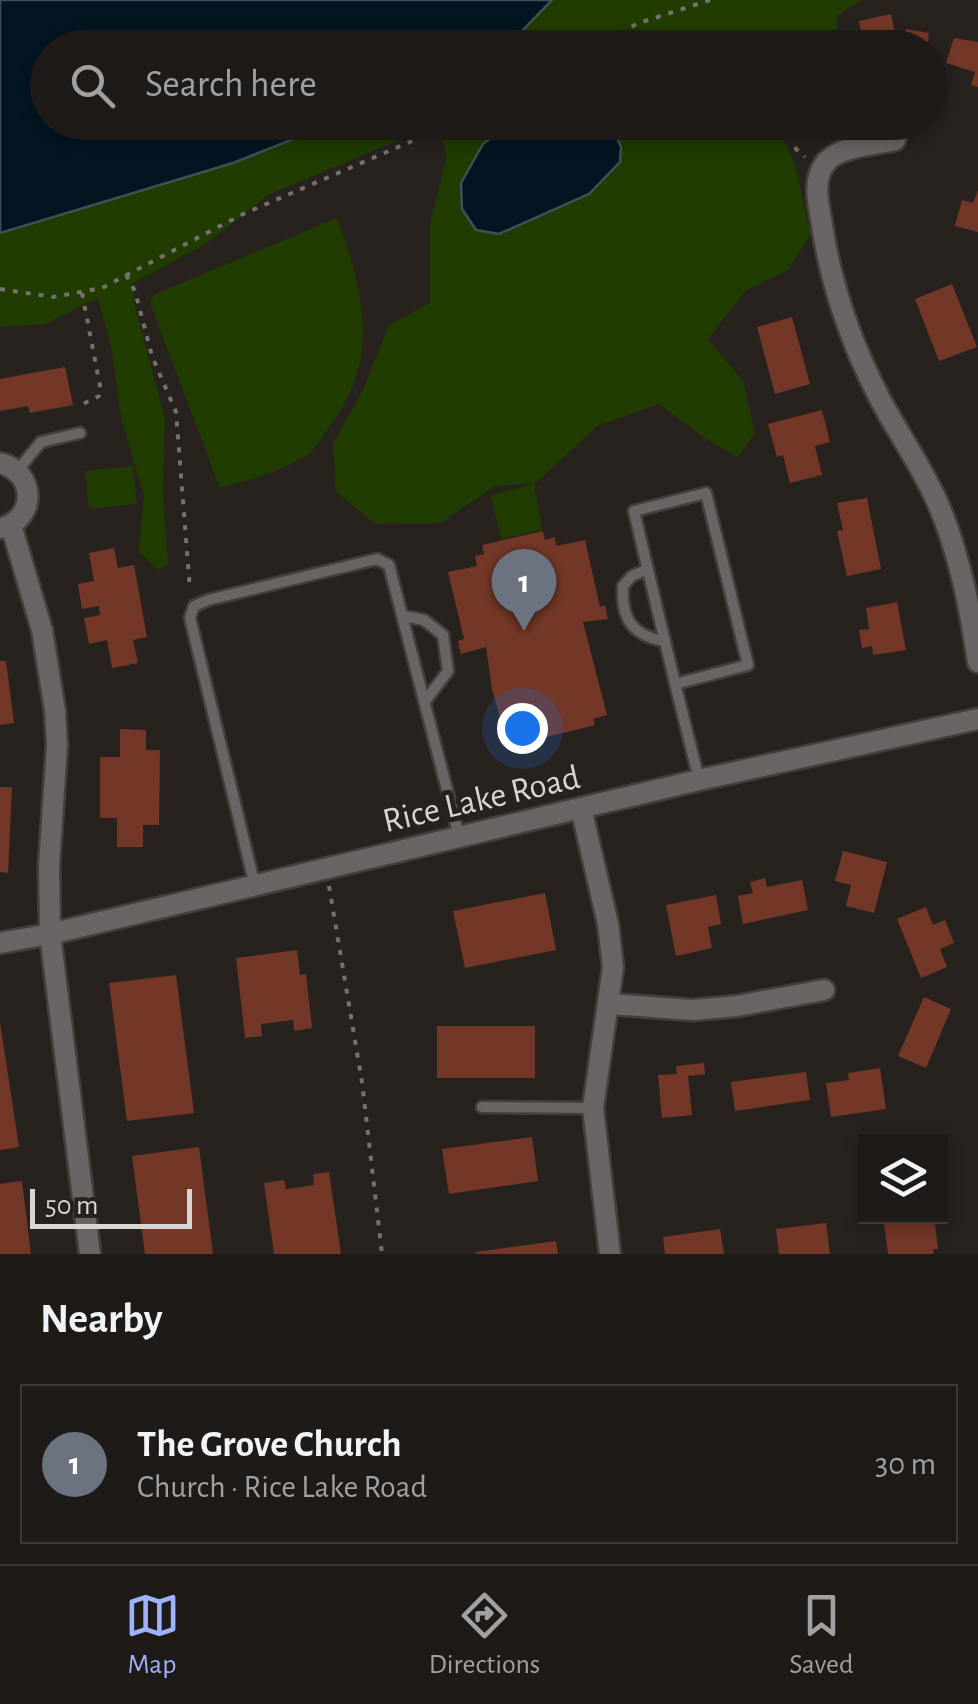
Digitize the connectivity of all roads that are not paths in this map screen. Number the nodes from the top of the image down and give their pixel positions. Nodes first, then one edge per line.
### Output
1 (894, 140) dead end
2 (80, 433) dead end
3 (9, 467) edge
4 (5, 527) edge
5 (648, 569) junction
6 (404, 616) junction
7 (664, 641) junction
8 (978, 662) edge
9 (675, 684) junction
10 (426, 700) junction
11 (978, 719) edge
12 (699, 780) junction
13 (580, 808) junction
14 (460, 837) junction
15 (254, 886) junction
16 (50, 934) junction
17 (0, 943) edge
18 (824, 990) dead end
19 (610, 1004) junction
20 (482, 1107) dead end
21 (593, 1108) junction
22 (90, 1254) edge
23 (610, 1254) edge

1 - 8 street
2 - 3 lane
3 - 4 street
4 - 16 street
5 - 7 lane
5 - 7 lane
5 - 9 lane
6 - 10 lane
6 - 10 lane
6 - 15 lane
7 - 9 lane
9 - 12 lane
10 - 14 lane
11 - 12 street, Rice Lake Road
12 - 13 street, Rice Lake Road
13 - 14 street, Rice Lake Road
13 - 19 street
14 - 15 street, Rice Lake Road
15 - 16 street, Rice Lake Road
16 - 17 street, Rice Lake Road
16 - 22 street
18 - 19 street
19 - 21 street
20 - 21 lane
21 - 23 street

